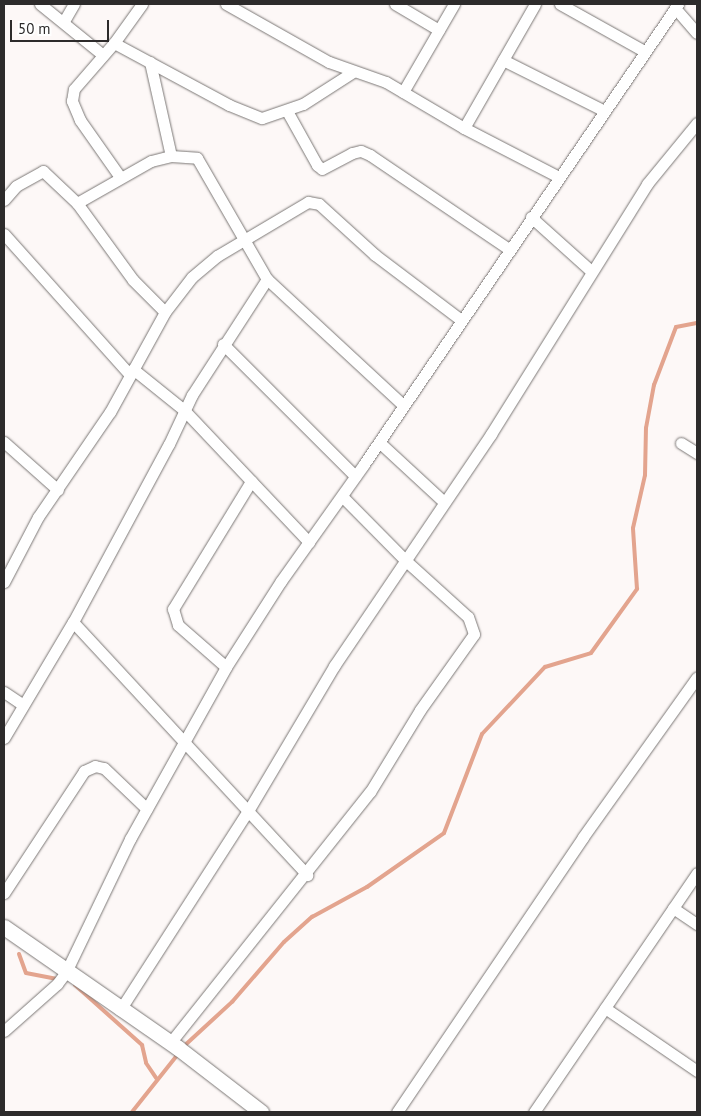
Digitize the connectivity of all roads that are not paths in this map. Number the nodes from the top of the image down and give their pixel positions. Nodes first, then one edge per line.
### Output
1 (40, 4) edge
2 (74, 4) edge
3 (142, 4) edge
4 (226, 4) edge
5 (395, 4) edge
6 (454, 4) edge
7 (536, 4) edge
8 (560, 4) edge
9 (676, 6) edge
10 (64, 21) junction
11 (438, 30) junction
12 (697, 33) edge
13 (114, 43) junction
14 (644, 51) junction
15 (104, 54) junction
16 (503, 60) junction
17 (150, 62) junction
18 (353, 72) junction
19 (403, 92) junction
20 (287, 111) junction
21 (604, 111) junction
22 (697, 124) edge
23 (464, 128) junction
24 (171, 156) junction
25 (120, 177) junction
26 (559, 177) junction
27 (4, 200) edge
28 (77, 203) junction
29 (531, 218) junction
30 (4, 234) edge
31 (243, 240) junction
32 (509, 249) junction
33 (591, 271) junction
34 (268, 279) junction
35 (164, 312) junction
36 (461, 320) junction
37 (223, 344) junction
38 (131, 372) junction
39 (403, 405) junction
40 (184, 410) junction
41 (4, 442) edge
42 (379, 442) junction
43 (681, 443) dead end
44 (697, 453) edge
45 (355, 476) junction
46 (251, 481) junction
47 (58, 490) junction
48 (342, 496) junction
49 (444, 502) junction
50 (309, 542) junction
51 (4, 556) edge
52 (406, 561) junction
53 (13, 565) junction
54 (4, 582) edge
55 (72, 622) junction
56 (226, 666) junction
57 (697, 677) edge
58 (4, 692) edge
59 (23, 706) junction
60 (4, 738) edge
61 (186, 744) junction
62 (147, 809) junction
63 (248, 811) junction
64 (697, 873) edge
65 (307, 874) junction
66 (4, 893) edge
67 (673, 908) junction
68 (697, 924) edge
69 (4, 927) edge
70 (66, 972) junction
71 (605, 1008) junction
72 (120, 1010) junction
73 (4, 1031) edge
74 (174, 1045) junction
75 (697, 1072) edge
76 (261, 1112) edge
77 (396, 1112) edge
78 (534, 1112) edge

1 - 10 street
2 - 10 street
3 - 13 street
4 - 18 street
5 - 11 street
6 - 11 street
7 - 16 street
8 - 14 street
9 - 12 street
9 - 14 street
10 - 15 street
11 - 19 street
13 - 15 street
13 - 17 street
14 - 21 street
15 - 25 street
16 - 21 street
16 - 23 street
17 - 20 street
17 - 24 street
18 - 19 street
18 - 20 street
19 - 23 street
20 - 32 street
21 - 26 street
22 - 33 street
23 - 26 street
24 - 25 street
24 - 31 street
25 - 28 street
26 - 29 street
27 - 28 street
28 - 35 street
29 - 32 street
29 - 33 street
30 - 38 street
31 - 34 street
31 - 35 street
31 - 36 street
32 - 36 street
33 - 49 street
34 - 37 street
34 - 39 street
35 - 38 street
36 - 39 street
37 - 40 street
37 - 45 street
38 - 40 street
38 - 47 street
39 - 42 street
40 - 46 street
40 - 55 street
41 - 47 street
42 - 45 street
42 - 49 street
43 - 44 street
45 - 48 street
46 - 50 street
46 - 56 street
47 - 53 street
48 - 50 street
48 - 52 street
49 - 52 street
50 - 56 street
51 - 53 street
52 - 63 street
52 - 65 street
53 - 54 street
55 - 59 street
55 - 61 street
56 - 61 street
57 - 77 street
58 - 59 street
59 - 60 street
61 - 62 street
61 - 63 street
62 - 66 street
62 - 70 street
63 - 65 street
63 - 72 street
64 - 67 street
65 - 74 street
67 - 68 street
67 - 71 street
69 - 70 street
70 - 72 street
70 - 73 street
71 - 75 street
71 - 78 street
72 - 74 street
74 - 76 street

